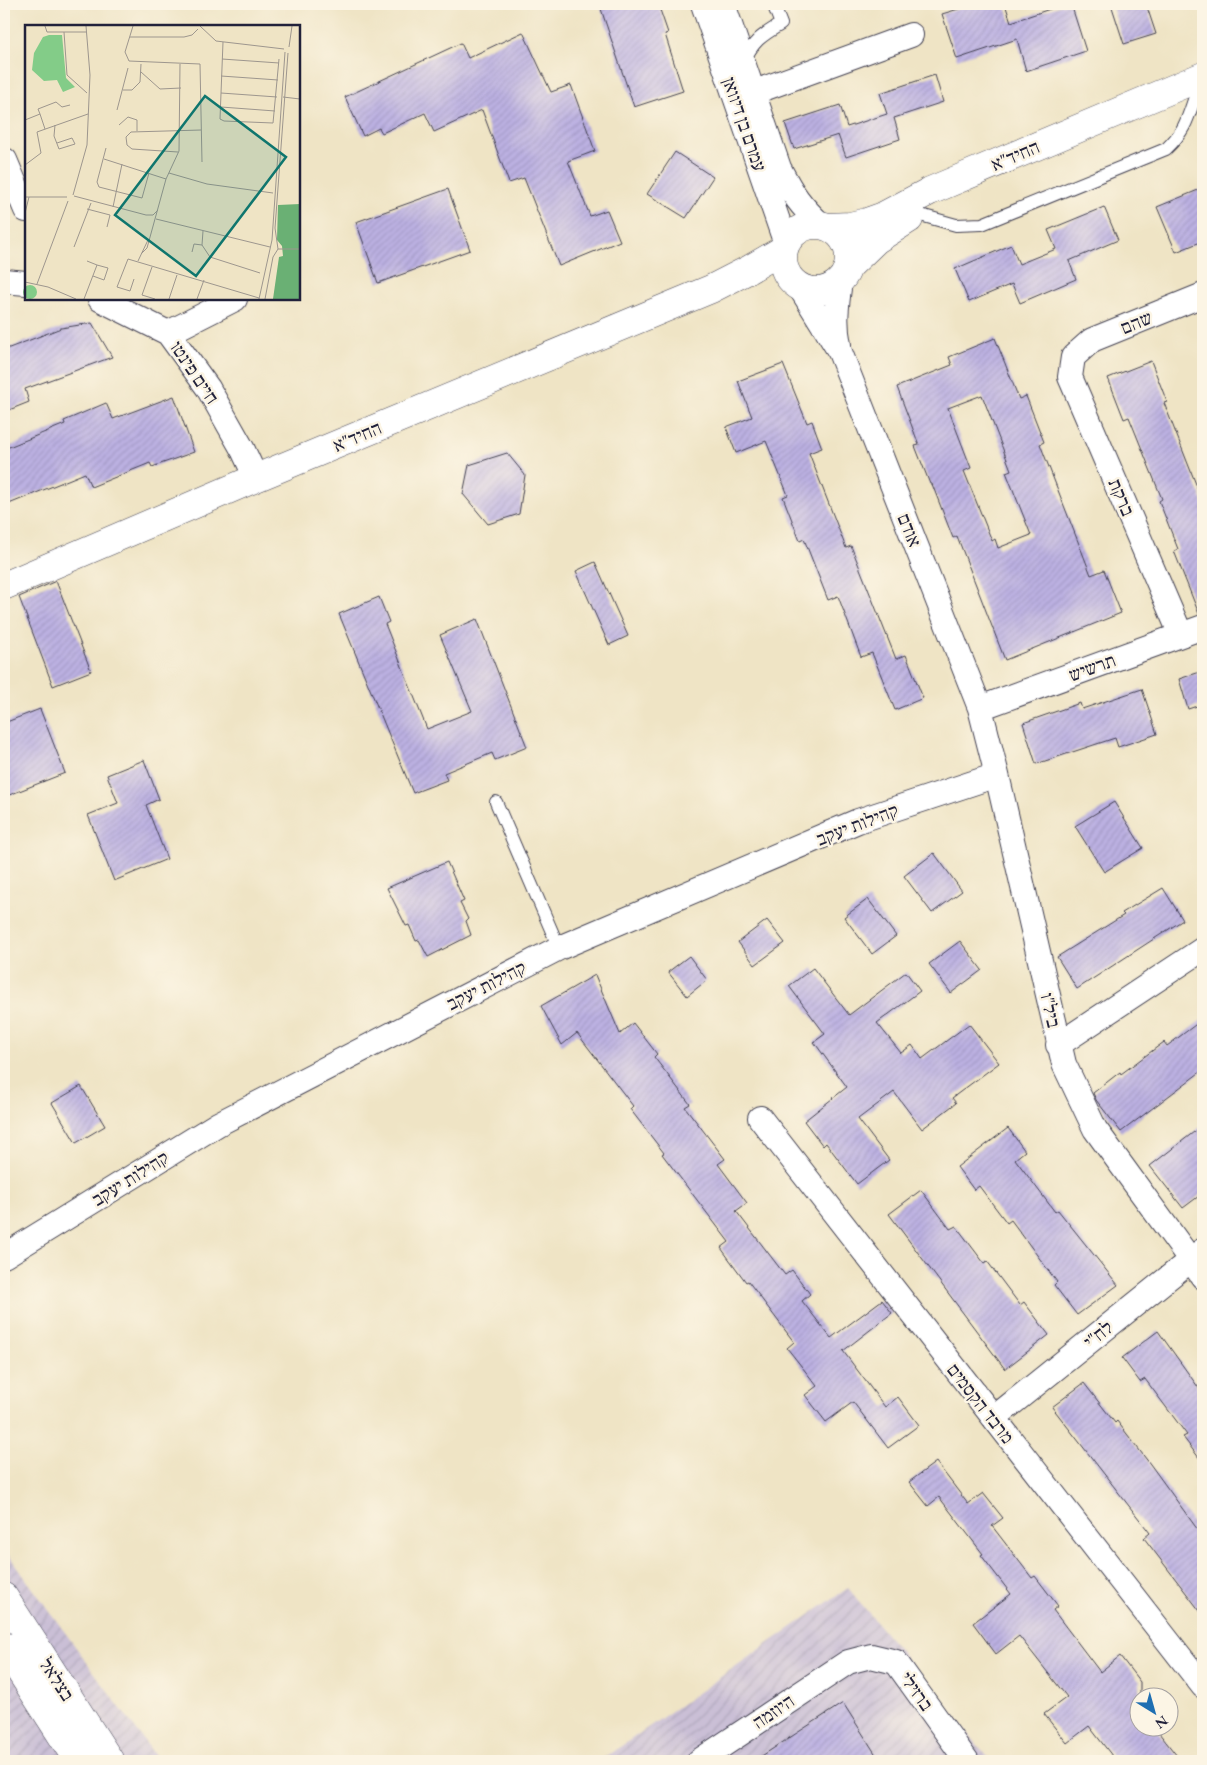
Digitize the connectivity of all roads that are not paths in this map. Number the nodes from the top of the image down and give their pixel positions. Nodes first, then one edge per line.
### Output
1 (703, 4) edge
2 (723, 4) edge
3 (774, 4) edge
4 (911, 35) dead end
5 (742, 63) junction
6 (1200, 89) edge
7 (752, 93) junction
8 (4, 160) edge
9 (25, 208) edge
10 (916, 214) junction
11 (824, 226) junction
12 (785, 247) junction
13 (844, 274) junction
14 (4, 281) edge
15 (25, 282) edge
16 (795, 283) junction
17 (711, 289) junction
18 (1203, 295) edge
19 (102, 300) edge
20 (233, 300) edge
21 (168, 333) junction
22 (840, 352) junction
23 (1073, 357) joint
24 (256, 478) junction
25 (4, 586) edge
26 (1203, 627) edge
27 (1181, 635) junction
28 (980, 708) junction
29 (997, 775) junction
30 (496, 802) dead end
31 (559, 948) junction
32 (1203, 949) edge
33 (1058, 1045) junction
34 (760, 1118) dead end
35 (4, 1256) edge
36 (1199, 1262) edge
37 (994, 1418) junction
38 (4, 1597) edge
39 (4, 1646) edge
40 (848, 1662) joint
41 (1203, 1686) edge
42 (78, 1761) edge
43 (110, 1761) edge
44 (699, 1761) edge
45 (967, 1761) edge

1 - 12 street, עמרם בן דיוואן
2 - 5 street, עמרם בן דיוואן
3 - 5 lane
4 - 7 street, עמרם בן דיוואן
5 - 7 street, עמרם בן דיוואן
6 - 10 street, החיד"א
6 - 10 lane
6 - 11 street, החיד"א
7 - 11 street, עמרם בן דיוואן
8 - 9 street
10 - 13 street, החיד"א
11 - 12 street
11 - 13 street
12 - 16 street
12 - 17 street, החיד"א
13 - 16 street
13 - 22 street, אודם
14 - 15 street
16 - 17 street, החיד"א
16 - 22 street, אודם
17 - 24 street, החיד"א
18 - 23 street, שהם
19 - 21 street, חיים פינטו
20 - 21 street
21 - 24 street, חיים פינטו
22 - 28 street, אודם
23 - 27 street, ברקת
24 - 25 street, החיד"א
26 - 27 street, תרשיש
27 - 28 street, תרשיש
28 - 29 street, ביל"ו
29 - 31 street, קהילות יעקב
29 - 33 street, ביל"ו
30 - 31 lane
31 - 35 street, קהילות יעקב
32 - 33 street
33 - 36 street, ביל"ו
34 - 37 street, מרבד הקסמים
36 - 37 street, לח"י
37 - 41 street, מרבד הקסמים
38 - 43 street, בצלאל
39 - 42 street, בצלאל
40 - 44 street, היוזמה
40 - 45 street, ברזילי

